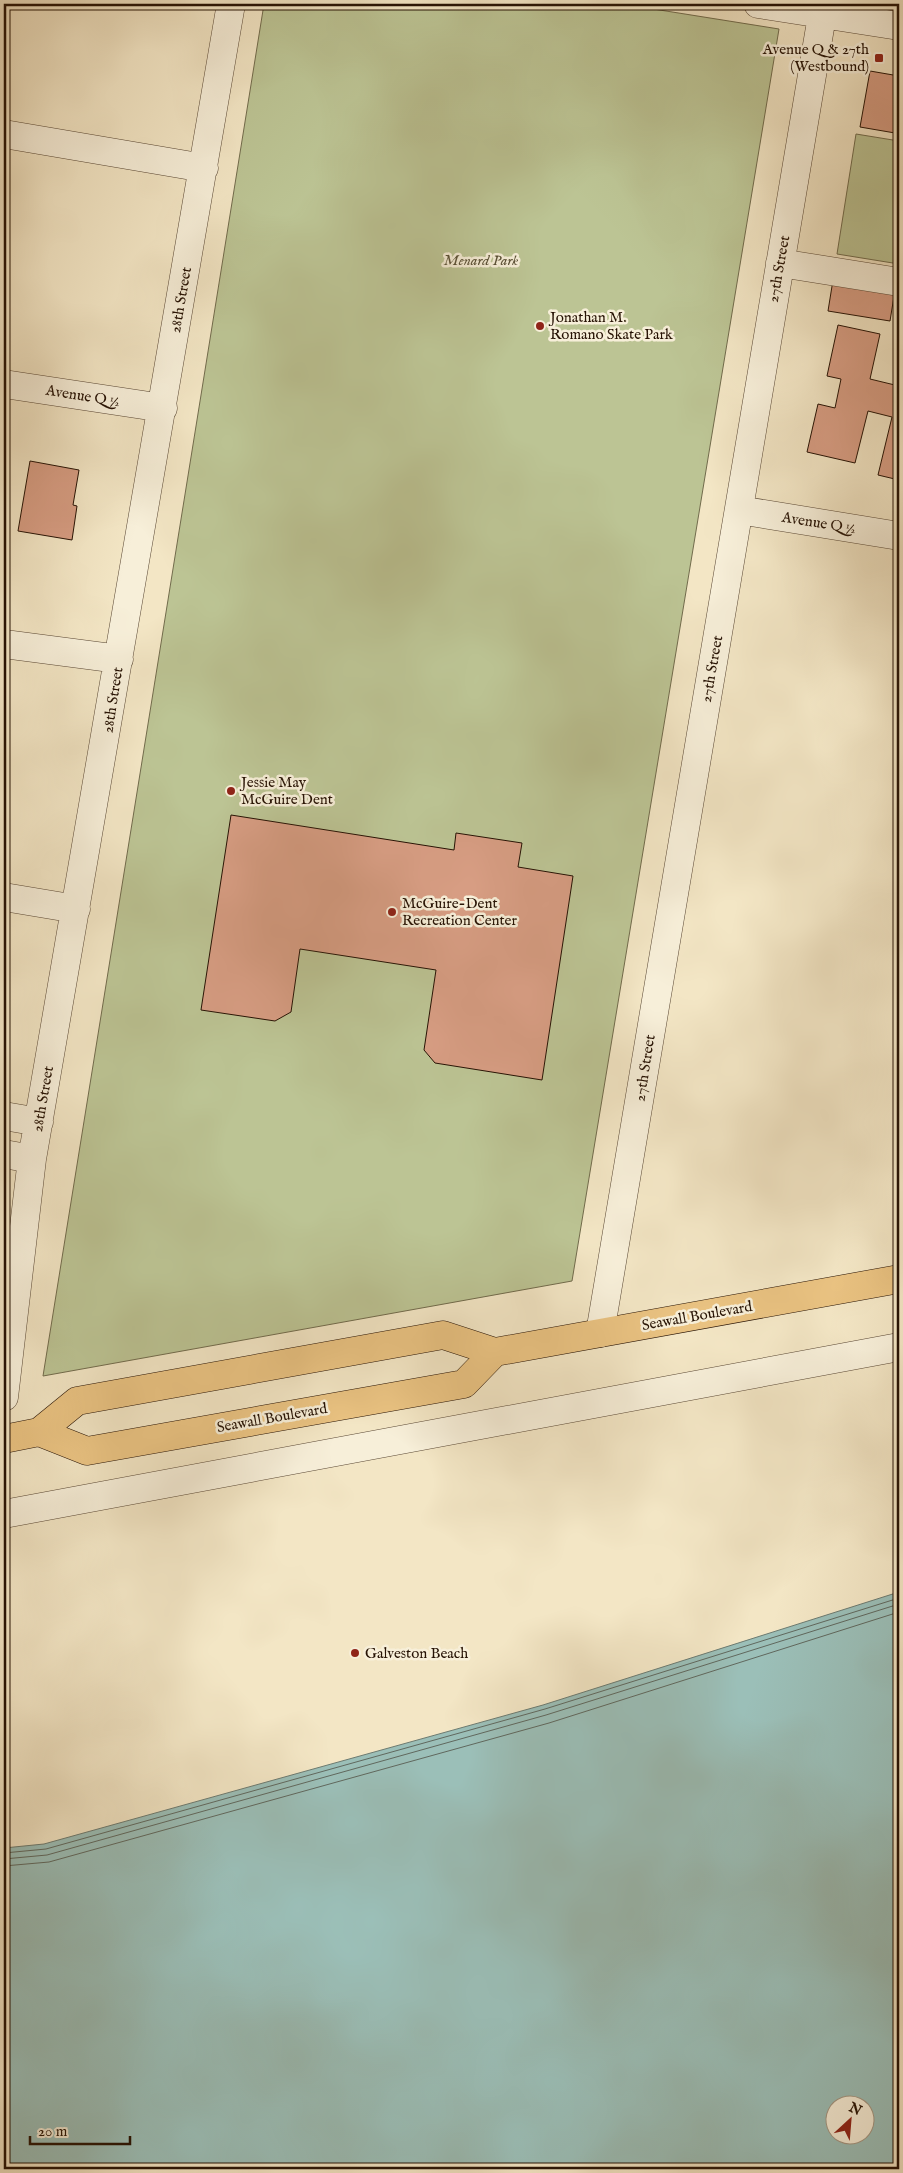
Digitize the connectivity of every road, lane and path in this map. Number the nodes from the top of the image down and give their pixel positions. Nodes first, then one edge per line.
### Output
1 (231, 4) edge
2 (758, 4) edge
3 (823, 9) edge
4 (899, 26) edge
5 (4, 134) edge
6 (204, 168) junction
7 (780, 263) junction
8 (899, 282) edge
9 (4, 384) edge
10 (163, 408) junction
11 (739, 510) junction
12 (899, 536) edge
13 (4, 644) edge
14 (119, 659) junction
15 (4, 897) edge
16 (76, 909) junction
17 (4, 1116) edge
18 (39, 1122) junction
19 (4, 1154) edge
20 (32, 1159) junction
21 (899, 1279) edge
22 (9, 1311) edge
23 (600, 1334) junction
24 (899, 1347) edge
25 (496, 1352) junction
26 (4, 1397) edge
27 (39, 1432) junction
28 (4, 1439) edge
29 (4, 1514) edge

1 - 6 street, 28th Street
2 - 3 street
3 - 4 street
3 - 7 street, 27th Street
5 - 6 street
6 - 10 street, 28th Street
7 - 8 street
7 - 11 street, 27th Street
9 - 10 street, Avenue Q ½
10 - 14 street, 28th Street
11 - 12 street, Avenue Q ½
11 - 23 street, 27th Street
13 - 14 street
14 - 16 street, 28th Street
15 - 16 street
16 - 18 street, 28th Street
17 - 18 street
18 - 20 street, 28th Street
19 - 20 street
20 - 22 street, 28th Street
21 - 23 main road, Seawall Boulevard
22 - 26 street, 28th Street
23 - 25 main road, Seawall Boulevard
24 - 29 street
25 - 27 main road, Seawall Boulevard
25 - 27 main road, Seawall Boulevard
27 - 28 main road, Seawall Boulevard

